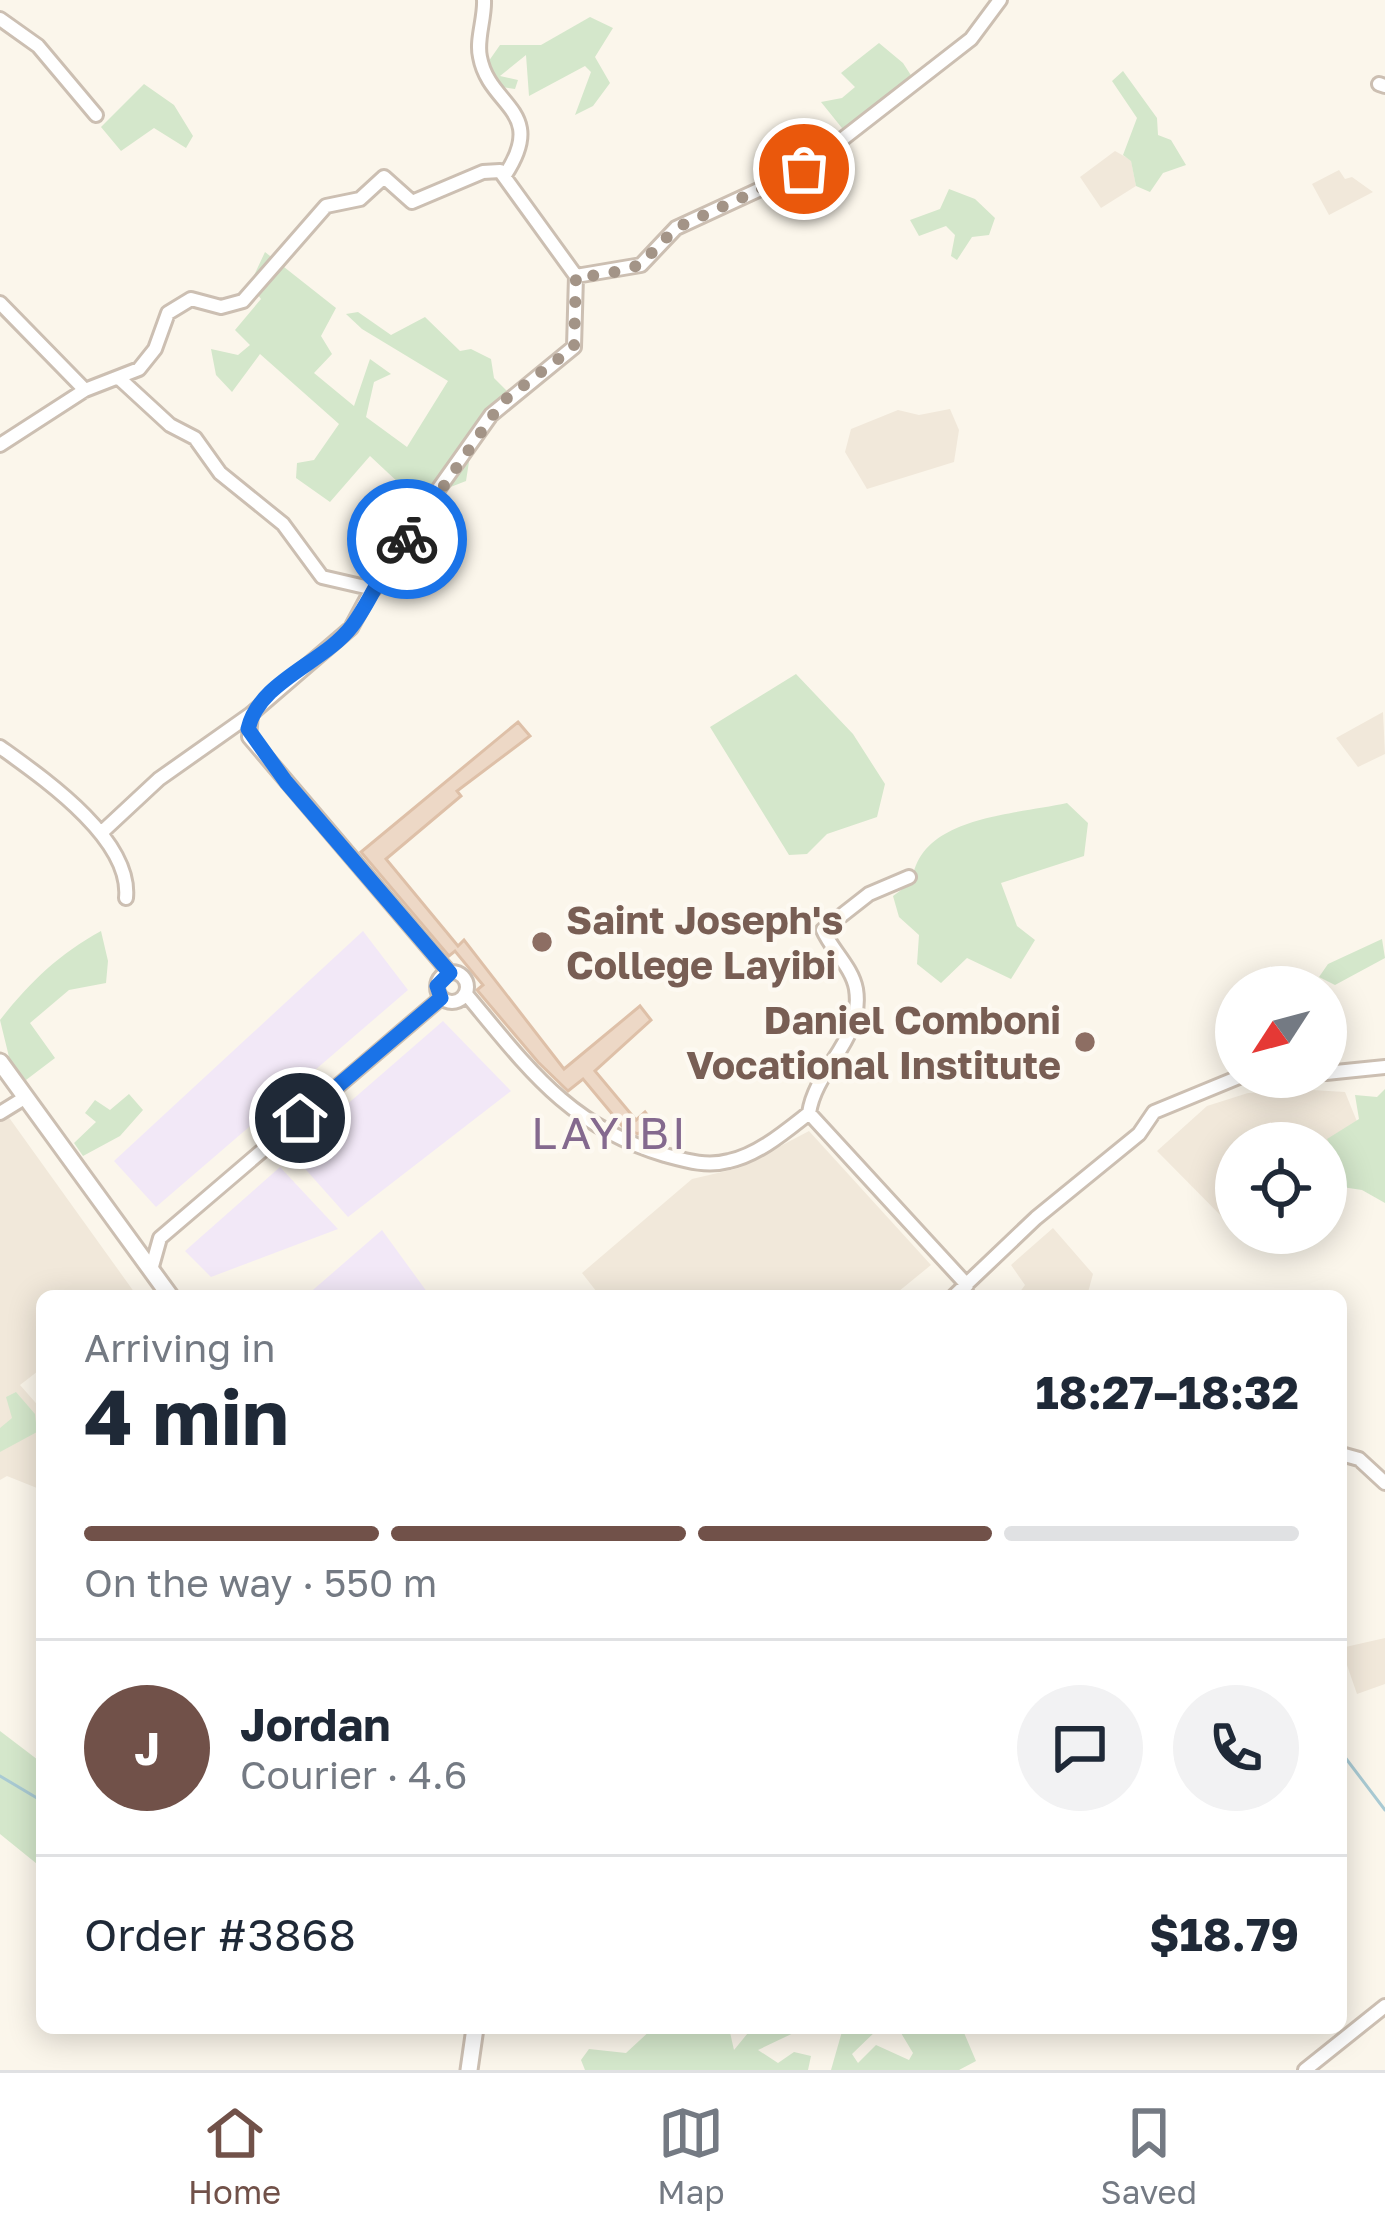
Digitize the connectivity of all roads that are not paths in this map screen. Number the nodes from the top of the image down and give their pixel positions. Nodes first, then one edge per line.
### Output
1 (484, 0) edge
2 (1000, 0) edge
3 (0, 19) edge
4 (96, 115) dead end
5 (505, 175) junction
6 (576, 276) junction
7 (0, 303) edge
8 (70, 379) junction
9 (120, 379) junction
10 (85, 390) junction
11 (67, 405) junction
12 (0, 445) edge
13 (374, 589) junction
14 (251, 714) junction
15 (0, 747) edge
16 (101, 833) junction
17 (909, 877) dead end
18 (126, 898) dead end
19 (450, 973) junction
20 (466, 994) junction
21 (441, 998) junction
22 (0, 1062) edge
23 (1385, 1067) edge
24 (1347, 1070) edge
25 (1215, 1087) edge
26 (26, 1097) junction
27 (0, 1113) edge
28 (808, 1113) junction
29 (126, 1235) junction
30 (160, 1238) junction
31 (151, 1270) junction
32 (967, 1285) junction
33 (166, 1290) edge
34 (961, 1290) edge
35 (1347, 1456) edge
36 (1385, 1483) edge
37 (1385, 2006) edge
38 (474, 2034) edge
39 (469, 2070) edge
40 (1305, 2070) edge

1 - 5 street
2 - 6 street
3 - 4 street
5 - 6 street
5 - 9 street
6 - 13 street
7 - 8 street
8 - 10 street
8 - 11 street
9 - 10 street
9 - 13 street
10 - 11 street
11 - 12 street
13 - 14 street
14 - 16 street
14 - 19 street
15 - 16 street
16 - 18 street
17 - 28 street
19 - 20 street
19 - 21 street
20 - 21 street
20 - 28 street
21 - 30 street
22 - 26 street
23 - 24 street
25 - 32 street
26 - 27 street
26 - 29 street
28 - 32 street
29 - 30 street
29 - 31 street
30 - 31 street
31 - 33 street
32 - 34 street
35 - 36 street
37 - 40 street
38 - 39 street

